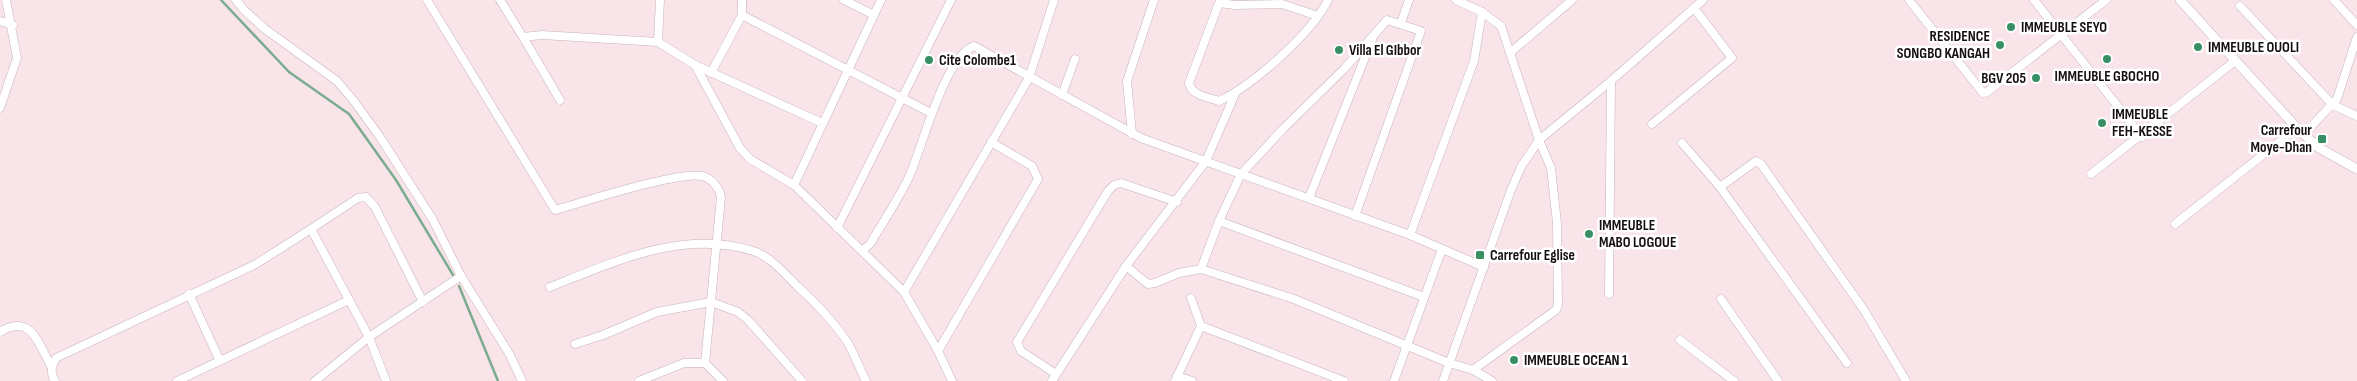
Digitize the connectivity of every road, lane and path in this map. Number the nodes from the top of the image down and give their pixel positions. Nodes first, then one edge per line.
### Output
1 (6, 0) edge
2 (236, 0) edge
3 (427, 0) edge
4 (500, 0) edge
5 (660, 0) edge
6 (742, 0) edge
7 (844, 0) edge
8 (881, 0) edge
9 (951, 0) edge
10 (1054, 0) edge
11 (1154, 0) edge
12 (1328, 0) edge
13 (1409, 0) edge
14 (1456, 0) edge
15 (1572, 0) edge
16 (1703, 0) edge
17 (1909, 0) edge
18 (2034, 0) edge
19 (2106, 0) edge
20 (2180, 0) edge
21 (2334, 0) edge
22 (2240, 6) dead end
23 (1694, 8) junction
24 (1482, 12) junction
25 (742, 15) junction
26 (874, 15) junction
27 (1318, 16) junction
28 (0, 21) edge
29 (1402, 23) junction
30 (12, 25) junction
31 (2357, 25) edge
32 (1375, 33) junction
33 (2062, 36) junction
34 (522, 37) junction
35 (2357, 38) edge
36 (658, 42) junction
37 (1511, 52) junction
38 (1075, 59) dead end
39 (2235, 61) junction
40 (695, 65) junction
41 (848, 70) junction
42 (711, 73) junction
43 (1029, 78) junction
44 (1612, 81) junction
45 (1235, 94) junction
46 (1062, 95) junction
47 (902, 98) junction
48 (560, 100) dead end
49 (2333, 105) junction
50 (0, 108) edge
51 (930, 113) junction
52 (2357, 116) edge
53 (822, 123) junction
54 (1652, 124) dead end
55 (2300, 131) junction
56 (1132, 134) junction
57 (2142, 137) junction
58 (1539, 140) junction
59 (991, 142) junction
60 (1682, 143) dead end
61 (1206, 161) junction
62 (2357, 169) edge
63 (1241, 174) junction
64 (2091, 174) dead end
65 (794, 185) junction
66 (1720, 187) junction
67 (1309, 198) junction
68 (1177, 202) junction
69 (1355, 216) junction
70 (1219, 221) junction
71 (2175, 224) dead end
72 (311, 228) junction
73 (837, 228) junction
74 (1410, 235) junction
75 (718, 245) junction
76 (1442, 249) junction
77 (863, 250) junction
78 (1126, 266) junction
79 (1484, 267) junction
80 (1201, 269) junction
81 (461, 276) junction
82 (550, 287) dead end
83 (904, 292) junction
84 (189, 294) junction
85 (1609, 294) dead end
86 (1424, 297) junction
87 (1191, 298) dead end
88 (1721, 299) dead end
89 (350, 300) junction
90 (422, 302) junction
91 (712, 302) junction
92 (10, 326) junction
93 (1201, 326) junction
94 (0, 332) edge
95 (369, 337) junction
96 (0, 340) edge
97 (1680, 340) dead end
98 (575, 344) dead end
99 (1408, 344) junction
100 (938, 350) junction
101 (220, 361) junction
102 (705, 363) junction
103 (1449, 363) junction
104 (1847, 363) dead end
105 (52, 366) junction
106 (1473, 370) junction
107 (1054, 378) edge
108 (1176, 378) edge
109 (54, 381) edge
110 (178, 381) edge
111 (315, 381) edge
112 (386, 381) edge
113 (522, 381) edge
114 (639, 381) edge
115 (723, 381) edge
116 (802, 381) edge
117 (866, 381) edge
118 (952, 381) edge
119 (1192, 381) edge
120 (1344, 381) edge
121 (1394, 381) edge
122 (1442, 381) edge
123 (1492, 381) edge
124 (1734, 381) edge
125 (1778, 381) edge
126 (1906, 381) edge

1 - 30 street
2 - 81 street
3 - 75 street
4 - 34 street
5 - 36 street
6 - 25 street
7 - 26 street
8 - 26 street
9 - 47 street
10 - 43 street
11 - 56 street
12 - 27 street
13 - 29 street
14 - 24 street
15 - 37 street
16 - 23 street
17 - 33 street
18 - 33 street
19 - 33 street
20 - 39 street
21 - 31 street
22 - 49 street
23 - 44 street
23 - 54 street
24 - 37 street
24 - 74 street
25 - 41 street
25 - 42 street
26 - 41 street
27 - 45 street
27 - 45 street
28 - 30 street
29 - 32 street
29 - 69 street
30 - 50 street
32 - 63 street
32 - 67 street
33 - 57 street
34 - 36 street
34 - 48 street
35 - 49 street
36 - 40 street
37 - 58 street
38 - 46 street
39 - 55 street
39 - 57 street
40 - 42 street
40 - 65 street
41 - 47 street
41 - 53 street
42 - 53 street
43 - 46 street
43 - 51 street
43 - 59 street
44 - 58 street
44 - 85 street
45 - 61 street
46 - 56 street
47 - 51 street
47 - 73 street
49 - 52 street
49 - 55 street
51 - 77 street
53 - 65 street
55 - 62 street
55 - 71 street
56 - 61 street
57 - 64 street
58 - 79 street
58 - 106 street
59 - 83 street
59 - 100 street
60 - 66 street
61 - 63 street
61 - 68 street
63 - 67 street
63 - 70 street
65 - 73 street
66 - 104 street
66 - 126 street
67 - 69 street
68 - 78 street
68 - 107 street
69 - 74 street
70 - 80 street
70 - 86 street
72 - 84 street
72 - 89 street
72 - 90 street
73 - 77 street
74 - 76 street
75 - 82 street
75 - 91 street
75 - 117 street
76 - 79 street
76 - 86 street
77 - 83 street
78 - 80 street
78 - 107 street
79 - 103 street
80 - 99 street
81 - 90 street
81 - 113 street
83 - 100 street
84 - 101 street
84 - 105 street
86 - 99 street
87 - 93 street
88 - 125 street
89 - 95 street
89 - 101 street
90 - 95 street
91 - 98 street
91 - 102 street
91 - 116 street
92 - 94 street
92 - 96 street
92 - 105 street
93 - 108 street
93 - 120 street
95 - 111 street
95 - 112 street
97 - 124 street
99 - 103 street
99 - 121 street
100 - 118 street
101 - 110 street
102 - 114 street
102 - 115 street
103 - 106 street
103 - 122 street
105 - 109 street
106 - 123 street
108 - 119 street

